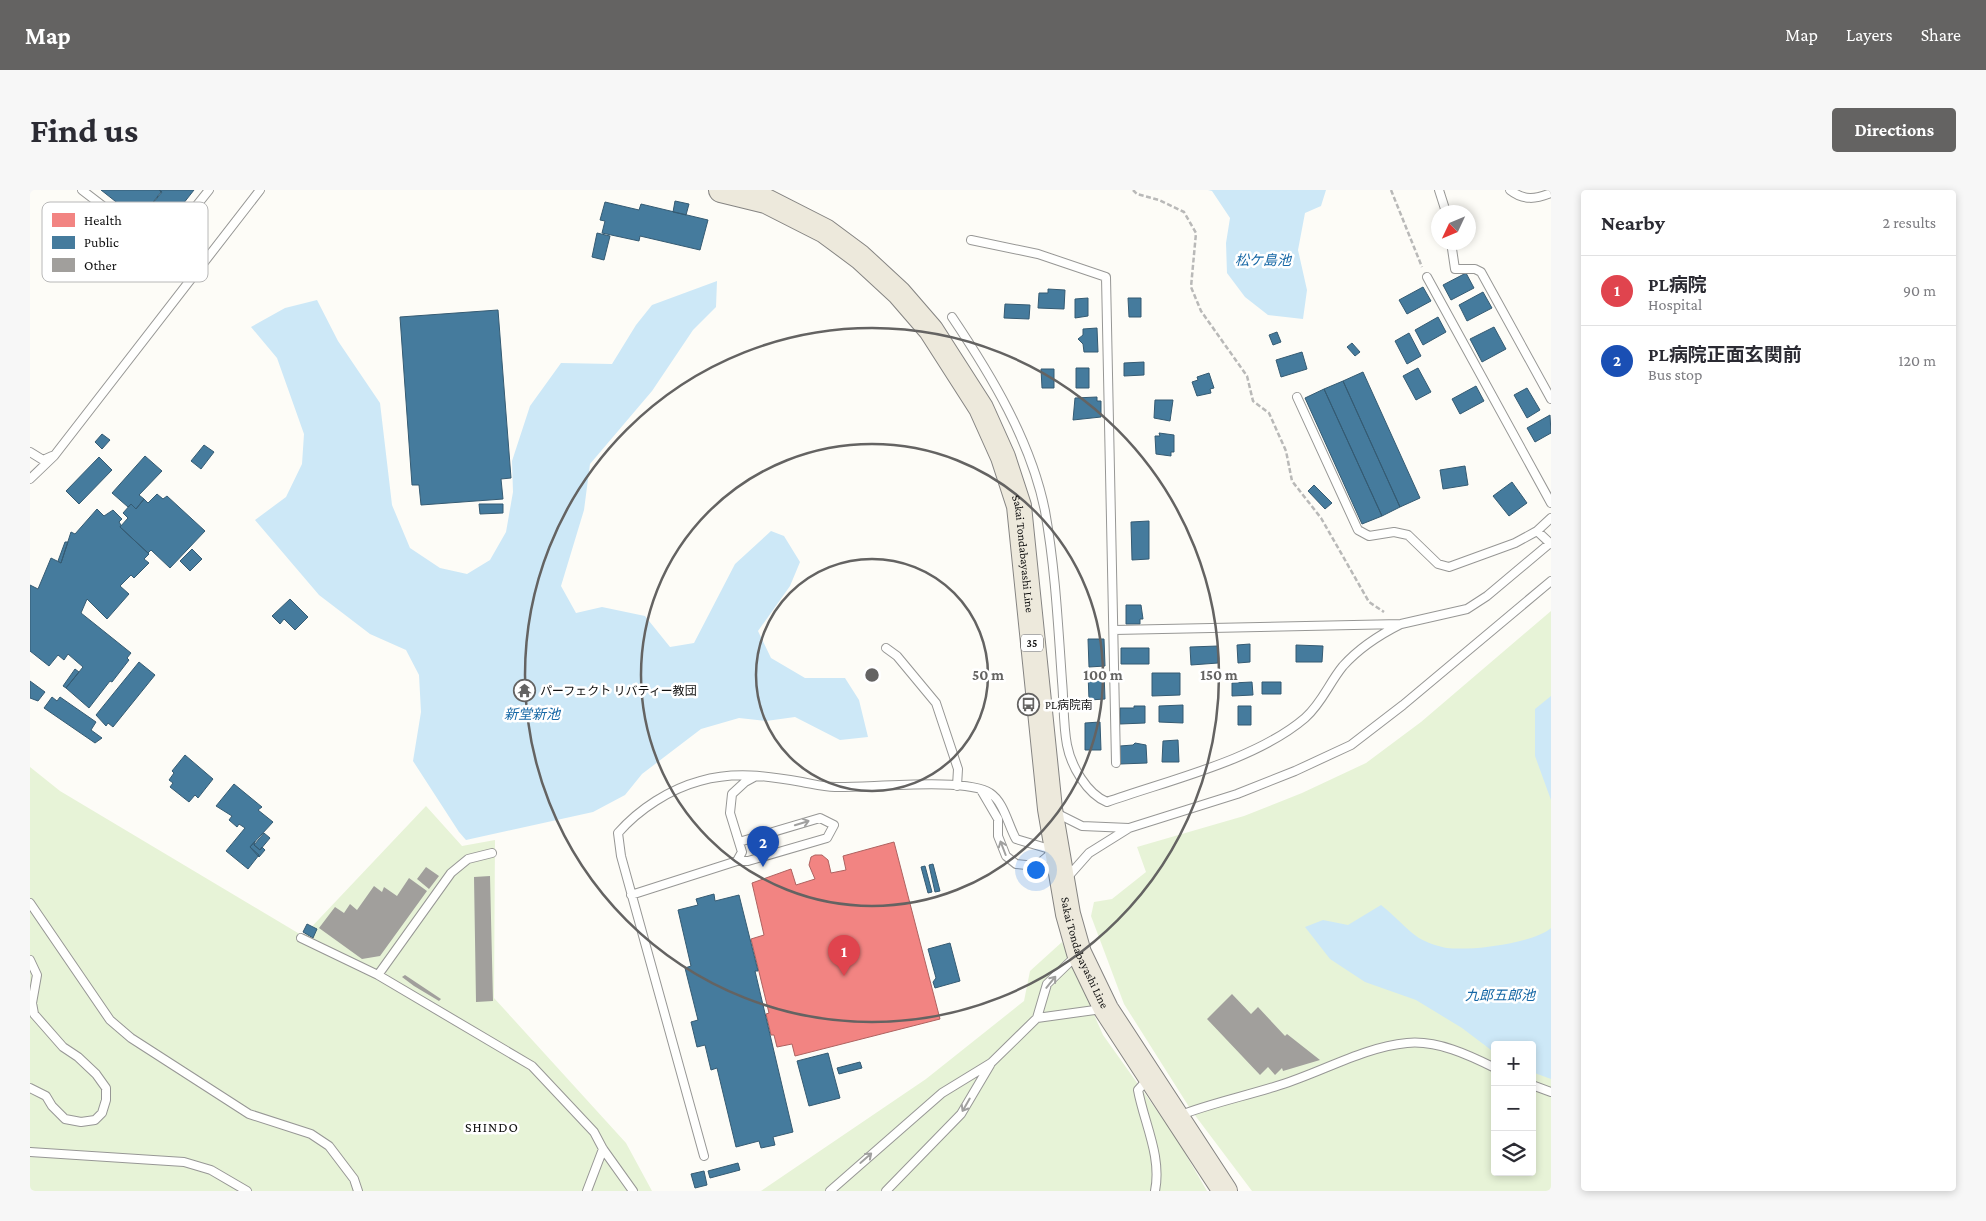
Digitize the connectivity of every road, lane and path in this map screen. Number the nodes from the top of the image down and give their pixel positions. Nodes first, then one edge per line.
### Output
1 (82, 190) edge
2 (208, 190) edge
3 (260, 190) edge
4 (721, 190) edge
5 (1133, 190) edge
6 (1391, 190) edge
7 (1439, 190) edge
8 (1510, 190) edge
9 (1551, 193) edge
10 (98, 202) edge
11 (198, 202) edge
12 (1444, 205) edge
13 (970, 240) dead end
14 (1452, 250) edge
15 (208, 258) edge
16 (1427, 278) joint
17 (189, 282) edge
18 (952, 317) dead end
19 (1297, 397) dead end
20 (1551, 399) edge
21 (30, 452) edge
22 (54, 456) junction
23 (30, 479) edge
24 (1551, 504) edge
25 (1551, 518) edge
26 (1537, 531) junction
27 (1550, 544) edge
28 (1551, 581) edge
29 (1401, 624) junction
30 (1114, 630) junction
31 (886, 648) dead end
32 (1116, 763) dead end
33 (758, 775) junction
34 (957, 786) junction
35 (981, 790) junction
36 (1050, 809) junction
37 (1129, 828) junction
38 (739, 842) junction
39 (1055, 851) junction
40 (492, 853) dead end
41 (737, 861) junction
42 (1063, 883) junction
43 (631, 895) junction
44 (30, 903) edge
45 (301, 938) dead end
46 (1079, 953) junction
47 (30, 960) edge
48 (378, 975) junction
49 (1106, 1009) junction
50 (1037, 1018) junction
51 (991, 1063) junction
52 (1491, 1066) edge
53 (1150, 1076) junction
54 (1535, 1086) edge
55 (30, 1088) edge
56 (1551, 1092) edge
57 (1176, 1116) junction
58 (602, 1149) junction
59 (30, 1152) edge
60 (704, 1156) dead end
61 (247, 1191) edge
62 (358, 1191) edge
63 (587, 1191) edge
64 (633, 1191) edge
65 (830, 1191) edge
66 (886, 1191) edge
67 (1155, 1191) edge
68 (1224, 1191) edge

1 - 10 lane
2 - 11 lane
3 - 15 lane
4 - 36 main road, Sakai Tondabayashi Line / 35
5 - 29 path
6 - 16 path
7 - 12 lane
8 - 9 lane
13 - 30 lane
14 - 20 lane
16 - 24 lane
17 - 22 lane
18 - 29 lane
19 - 26 lane
21 - 22 lane
22 - 23 lane
25 - 26 lane
26 - 27 lane
27 - 29 lane
28 - 37 lane
29 - 30 lane
30 - 32 lane
31 - 34 lane
33 - 34 lane
33 - 38 lane
33 - 43 lane
34 - 35 lane
35 - 39 lane
39 -> 35 lane
36 - 37 lane
36 - 39 main road, Sakai Tondabayashi Line / 35
37 - 42 lane
38 - 41 lane
38 -> 41 lane
39 - 42 main road, Sakai Tondabayashi Line / 35
40 - 48 lane
41 - 43 lane
42 - 46 main road, Sakai Tondabayashi Line / 35
43 - 60 lane
44 - 62 lane
45 - 48 lane
46 - 49 main road, Sakai Tondabayashi Line / 35
50 -> 46 lane
47 - 55 lane
48 - 58 lane
49 - 50 lane
49 - 53 main road, Sakai Tondabayashi Line / 35
50 - 51 lane
65 -> 51 lane
51 -> 66 lane
52 - 57 lane
53 - 57 main road, Sakai Tondabayashi Line / 35
53 - 67 lane
54 - 56 lane
57 - 68 main road, Sakai Tondabayashi Line / 35
58 - 63 lane
58 - 64 lane
59 - 61 lane

